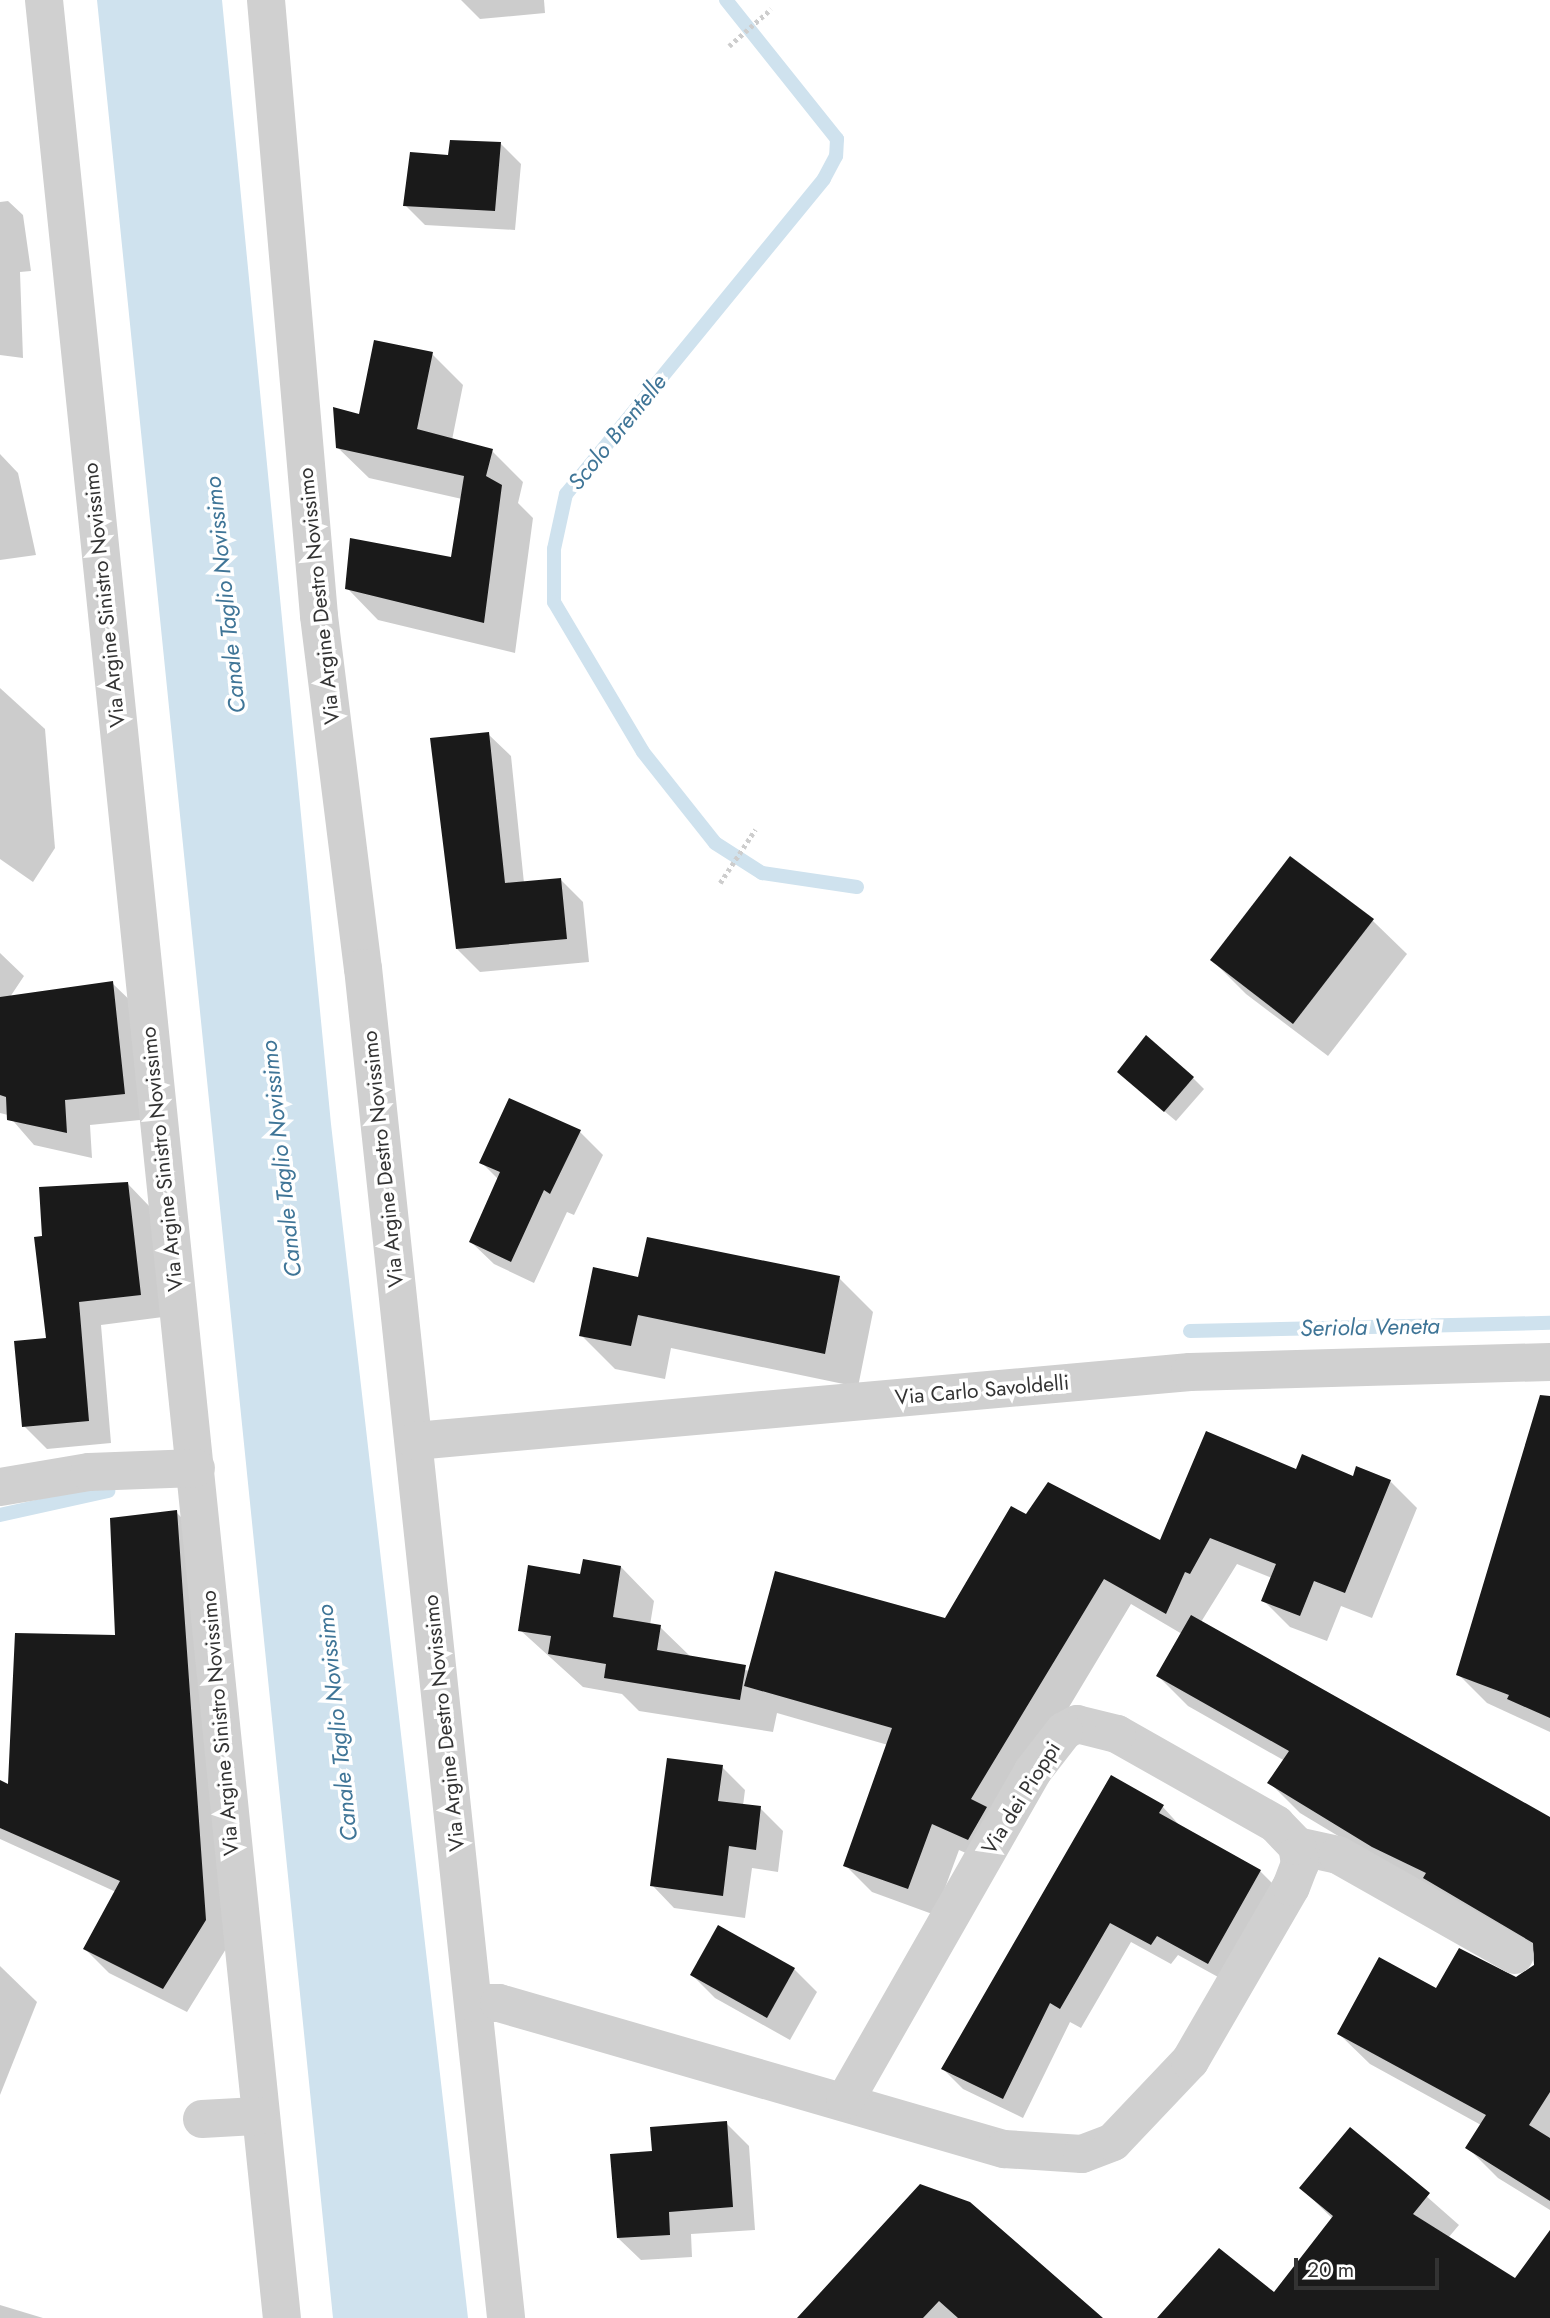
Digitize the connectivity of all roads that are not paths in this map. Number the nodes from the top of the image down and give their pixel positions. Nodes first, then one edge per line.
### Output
1 (44, 0) edge
2 (266, 0) edge
3 (1550, 1362) edge
4 (415, 1441) junction
5 (196, 1468) junction
6 (0, 1487) edge
7 (1297, 1846) junction
8 (1515, 1955) dead end
9 (474, 2003) junction
10 (845, 2100) junction
11 (258, 2116) junction
12 (202, 2119) dead end
13 (282, 2318) edge
14 (506, 2318) edge

1 - 5 street, Via Argine Sinistro Novissimo
2 - 4 street, Via Argine Destro Novissimo
3 - 4 street, Via Carlo Savoldelli
4 - 9 street, Via Argine Destro Novissimo
5 - 6 street
5 - 11 street, Via Argine Sinistro Novissimo
7 - 8 street
7 - 10 street
7 - 10 street, Via dei Pioppi
9 - 10 street
9 - 14 street, Via Argine Destro Novissimo
11 - 12 street
11 - 13 street, Via Argine Sinistro Novissimo

